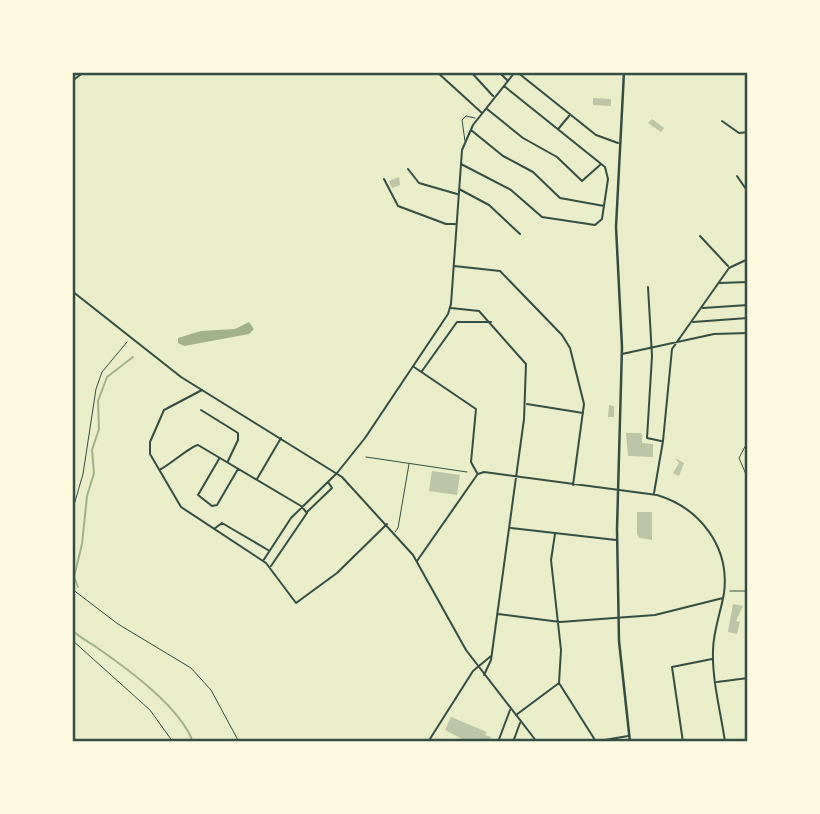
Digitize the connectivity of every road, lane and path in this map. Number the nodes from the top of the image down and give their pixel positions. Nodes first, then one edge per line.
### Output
1 (84, 72) edge
2 (437, 72) edge
3 (471, 72) edge
4 (499, 72) edge
5 (516, 72) edge
6 (624, 72) edge
7 (72, 81) edge
8 (508, 81) junction
9 (504, 85) junction
10 (494, 97) junction
11 (485, 108) junction
12 (481, 113) junction
13 (570, 114) junction
14 (477, 119) junction
15 (722, 121) dead end
16 (558, 129) junction
17 (470, 130) junction
18 (748, 132) edge
19 (465, 141) junction
20 (620, 143) junction
21 (460, 164) junction
22 (601, 164) junction
23 (408, 169) dead end
24 (737, 176) dead end
25 (384, 178) dead end
26 (458, 189) junction
27 (748, 192) edge
28 (458, 195) junction
29 (604, 206) junction
30 (456, 224) junction
31 (520, 234) dead end
32 (701, 236) dead end
33 (748, 259) edge
34 (453, 266) junction
35 (729, 268) junction
36 (748, 282) edge
37 (719, 283) junction
38 (648, 287) dead end
39 (72, 291) edge
40 (748, 306) edge
41 (450, 308) junction
42 (703, 308) junction
43 (748, 318) edge
44 (692, 321) junction
45 (491, 323) junction
46 (748, 333) edge
47 (130, 338) junction
48 (674, 344) junction
49 (652, 349) junction
50 (622, 354) junction
51 (414, 366) junction
52 (421, 372) junction
53 (202, 390) junction
54 (526, 404) junction
55 (201, 410) dead end
56 (583, 413) junction
57 (281, 438) junction
58 (663, 441) junction
59 (748, 441) edge
60 (366, 457) dead end
61 (220, 458) junction
62 (227, 462) junction
63 (409, 464) junction
64 (238, 468) junction
65 (159, 470) junction
66 (467, 472) dead end
67 (337, 473) junction
68 (478, 474) junction
69 (516, 477) junction
70 (748, 479) edge
71 (257, 480) junction
72 (328, 482) junction
73 (573, 486) junction
74 (617, 491) junction
75 (653, 495) junction
76 (301, 506) junction
77 (72, 512) edge
78 (307, 513) junction
79 (387, 524) junction
80 (510, 528) junction
81 (214, 530) junction
82 (395, 532) junction
83 (555, 534) junction
84 (617, 540) junction
85 (269, 551) junction
86 (263, 561) junction
87 (417, 561) junction
88 (270, 567) junction
89 (72, 589) edge
90 (724, 590) junction
91 (748, 592) edge
92 (723, 598) junction
93 (497, 614) junction
94 (618, 616) junction
95 (557, 622) junction
96 (72, 639) edge
97 (491, 656) junction
98 (713, 659) junction
99 (478, 667) junction
100 (484, 675) junction
101 (748, 678) edge
102 (716, 682) junction
103 (559, 683) junction
104 (511, 709) junction
105 (516, 715) junction
106 (521, 723) junction
107 (629, 736) junction
108 (594, 741) edge
109 (173, 742) edge
110 (239, 742) edge
111 (428, 742) edge
112 (498, 742) edge
113 (513, 742) edge
114 (537, 742) edge
115 (630, 742) edge
116 (683, 742) edge
117 (725, 742) edge

1 - 7 street
2 - 12 street
3 - 10 street
4 - 8 street
5 - 8 street
5 - 13 street
6 - 20 main road
8 - 9 street
9 - 10 street
9 - 16 street
10 - 11 street
11 - 12 street
11 - 22 street
12 - 14 street
13 - 16 street
13 - 20 street
14 - 17 street
14 - 19 street
15 - 18 street
16 - 22 street
17 - 19 street
17 - 29 street
19 - 21 street
20 - 50 main road
21 - 26 street
21 - 29 street
22 - 29 street
23 - 28 street
24 - 27 street
25 - 30 street
26 - 28 street
26 - 31 street
28 - 30 street
30 - 34 street
32 - 35 street
33 - 35 street
34 - 41 street
34 - 56 street
35 - 37 street
36 - 37 street
37 - 42 street
38 - 49 street
39 - 47 street
40 - 42 street
41 - 45 street
41 - 51 street
42 - 44 street
43 - 44 street
44 - 48 street
45 - 52 street
45 - 54 street
46 - 48 street
47 - 53 street
47 - 77 path
48 - 49 street
48 - 58 street
49 - 50 street
49 - 58 street
50 - 74 main road
51 - 52 street
51 - 67 street
52 - 68 street
53 - 57 street
53 - 65 street
54 - 56 street
54 - 69 street
55 - 62 street
56 - 73 street
57 - 67 street
57 - 71 street
58 - 75 street
59 - 70 path
60 - 63 street
61 - 62 street
61 - 64 street
61 - 65 street
62 - 64 street
63 - 66 street
63 - 82 street
64 - 71 street
65 - 81 street
67 - 72 street
67 - 79 street
68 - 69 street
68 - 87 street
69 - 73 street
69 - 80 street
71 - 76 street
72 - 76 street
72 - 78 street
73 - 74 street
74 - 75 street
74 - 84 main road
75 - 90 street
76 - 78 street
76 - 85 street
78 - 88 street
79 - 82 street
79 - 88 street
80 - 83 street
80 - 93 street
81 - 85 street
81 - 86 street
82 - 87 street
83 - 84 street
83 - 95 street
84 - 94 main road
85 - 86 street
86 - 88 street
87 - 99 street
89 - 110 path
90 - 91 path
90 - 92 street
92 - 94 street
92 - 98 street
93 - 95 street
93 - 97 street
94 - 95 street
94 - 107 main road
95 - 103 street
96 - 109 path
97 - 99 street
97 - 100 street
98 - 102 street
98 - 116 street
99 - 100 street
99 - 111 street
100 - 104 street
101 - 102 street
102 - 117 street
103 - 105 street
103 - 108 street
104 - 105 street
104 - 112 street
105 - 106 street
106 - 113 street
106 - 114 street
107 - 108 street
107 - 115 main road

